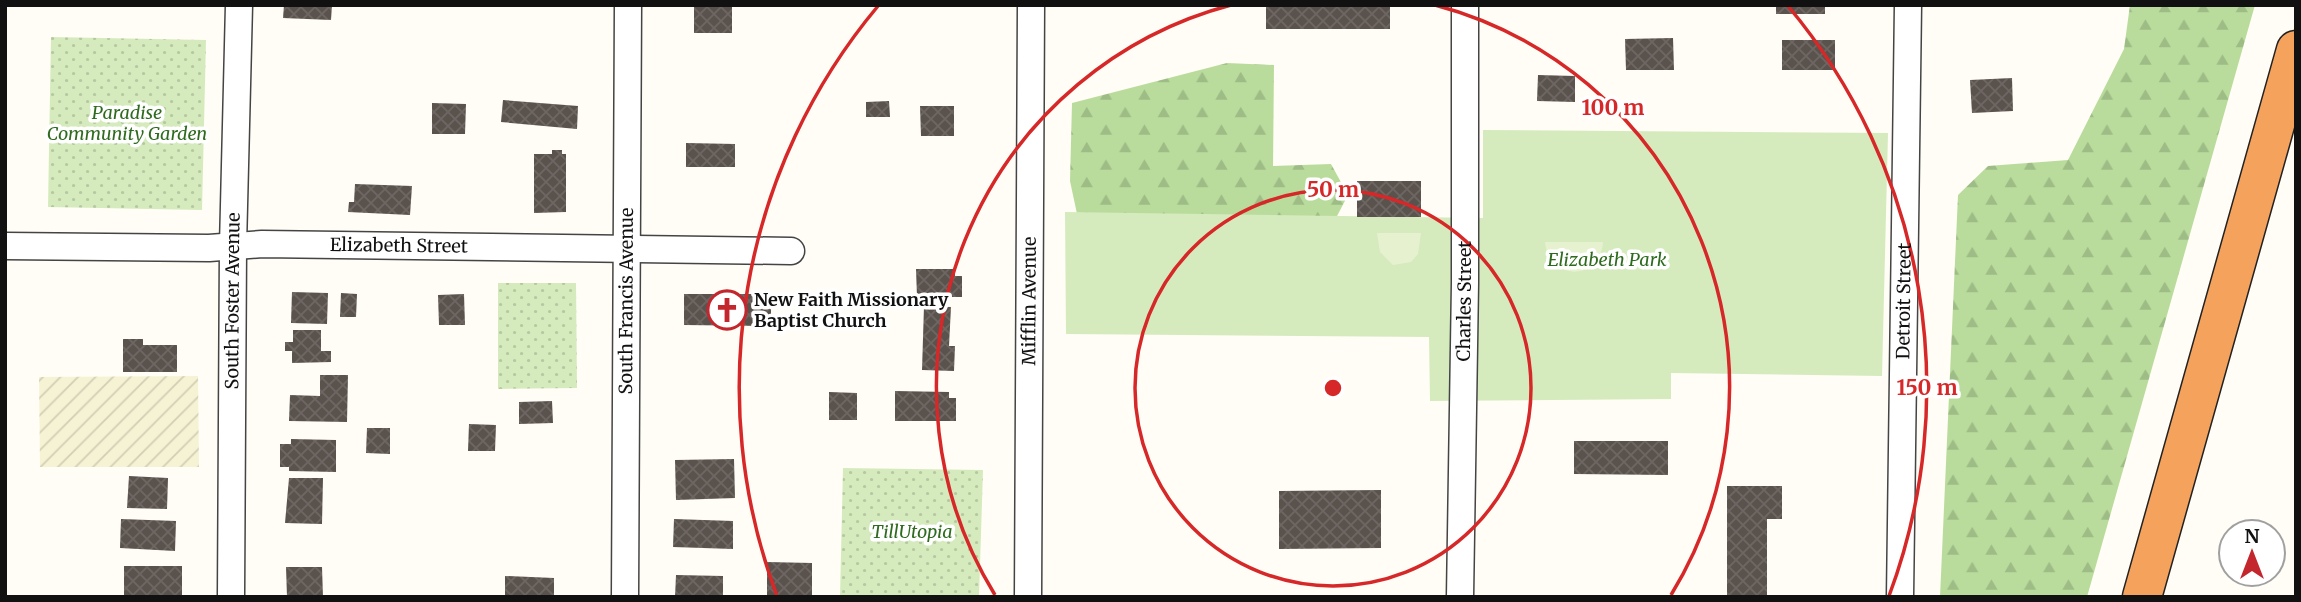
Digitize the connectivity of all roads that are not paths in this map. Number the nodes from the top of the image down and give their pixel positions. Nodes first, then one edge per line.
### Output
1 (239, 5) edge
2 (628, 5) edge
3 (1031, 5) edge
4 (1465, 5) edge
5 (1908, 5) edge
6 (2296, 50) edge
7 (5, 246) edge
8 (233, 246) junction
9 (626, 250) junction
10 (791, 251) dead end
11 (231, 597) edge
12 (625, 597) edge
13 (1028, 597) edge
14 (1460, 597) edge
15 (1900, 597) edge
16 (2142, 597) edge

1 - 8 street, South Foster Avenue
2 - 9 street, South Francis Avenue
3 - 13 street, Mifflin Avenue
4 - 14 street, Charles Street
5 - 15 street, Detroit Street
6 - 16 highway
7 - 8 street, Elizabeth Street
8 - 9 street, Elizabeth Street
8 - 11 street, South Foster Avenue
9 - 10 street, Elizabeth Street
9 - 12 street, South Francis Avenue

